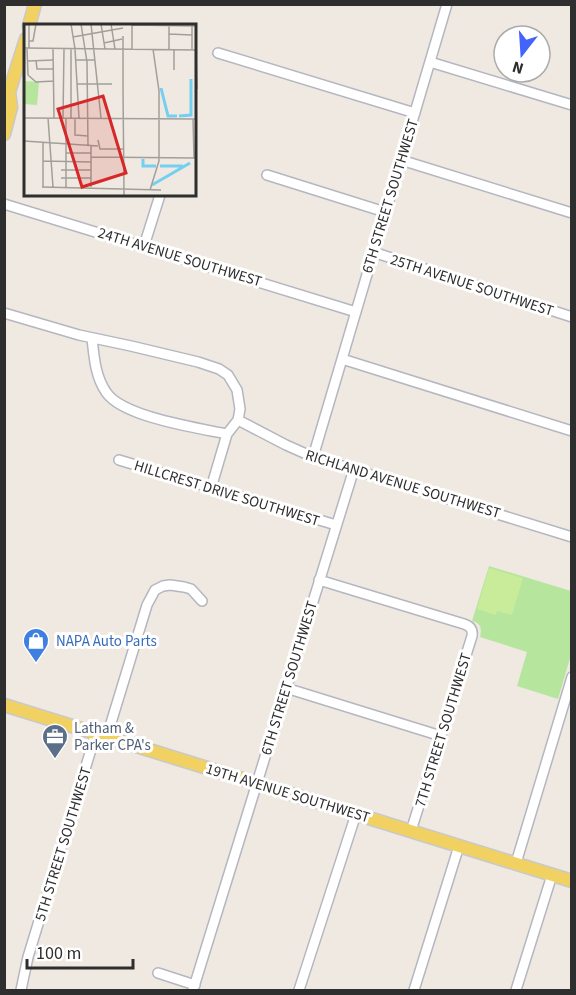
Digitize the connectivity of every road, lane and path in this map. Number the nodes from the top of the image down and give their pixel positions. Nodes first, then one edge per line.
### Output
1 (35, 4) edge
2 (447, 4) edge
3 (30, 24) edge
4 (24, 45) edge
5 (218, 53) dead end
6 (430, 62) junction
7 (7, 95) edge
8 (572, 105) edge
9 (415, 113) junction
10 (4, 134) edge
11 (401, 160) junction
12 (267, 175) dead end
13 (160, 196) edge
14 (4, 204) edge
15 (385, 212) junction
16 (572, 213) edge
17 (144, 246) junction
18 (373, 252) junction
19 (356, 312) junction
20 (4, 314) edge
21 (572, 317) edge
22 (92, 338) junction
23 (342, 358) junction
24 (238, 420) junction
25 (572, 431) edge
26 (227, 434) junction
27 (313, 457) junction
28 (119, 460) dead end
29 (354, 469) junction
30 (211, 488) junction
31 (336, 525) junction
32 (572, 537) edge
33 (319, 580) junction
34 (202, 601) dead end
35 (572, 677) edge
36 (286, 688) junction
37 (4, 705) edge
38 (102, 735) junction
39 (441, 736) junction
40 (257, 783) junction
41 (356, 814) junction
42 (411, 831) junction
43 (459, 846) junction
44 (516, 863) junction
45 (552, 875) junction
46 (572, 881) edge
47 (158, 974) dead end
48 (194, 988) edge
49 (21, 990) edge
50 (299, 990) edge
51 (414, 990) edge
52 (516, 990) edge

1 - 3 main road
2 - 6 street, 6TH STREET SOUTHWEST
4 - 7 main road
5 - 9 street
6 - 8 street
6 - 9 street, 6TH STREET SOUTHWEST
7 - 10 main road
9 - 11 street, 6TH STREET SOUTHWEST
11 - 15 street, 6TH STREET SOUTHWEST
11 - 16 street
12 - 15 street
13 - 17 street
14 - 17 street, 24TH AVENUE SOUTHWEST
15 - 18 street, 6TH STREET SOUTHWEST
17 - 19 street, 24TH AVENUE SOUTHWEST
18 - 19 street, 6TH STREET SOUTHWEST
18 - 21 street, 25TH AVENUE SOUTHWEST
19 - 23 street, 6TH STREET SOUTHWEST
20 - 22 street
22 - 24 street
22 - 26 street
23 - 25 street
23 - 27 street, 6TH STREET SOUTHWEST
24 - 26 street
24 - 27 street, RICHLAND AVENUE SOUTHWEST
26 - 30 street
27 - 29 street, RICHLAND AVENUE SOUTHWEST
28 - 30 street, HILLCREST DRIVE SOUTHWEST
29 - 31 street, 6TH STREET SOUTHWEST
29 - 32 street, RICHLAND AVENUE SOUTHWEST
30 - 31 street, HILLCREST DRIVE SOUTHWEST
31 - 33 street, 6TH STREET SOUTHWEST
33 - 36 street, 6TH STREET SOUTHWEST
33 - 39 street, 7TH STREET SOUTHWEST
34 - 38 street, 5TH STREET SOUTHWEST
35 - 44 street
36 - 39 street
36 - 40 street, 6TH STREET SOUTHWEST
37 - 38 main road, 19TH AVENUE SOUTHWEST
38 - 40 main road, 19TH AVENUE SOUTHWEST
38 - 49 street, 5TH STREET SOUTHWEST
39 - 42 street, 7TH STREET SOUTHWEST
40 - 41 main road, 19TH AVENUE SOUTHWEST
40 - 48 street, 6TH STREET SOUTHWEST
41 - 42 main road, 19TH AVENUE SOUTHWEST
41 - 50 street
42 - 43 main road, 19TH AVENUE SOUTHWEST
43 - 44 main road, 19TH AVENUE SOUTHWEST
43 - 51 street
44 - 45 main road, 19TH AVENUE SOUTHWEST
45 - 46 main road, 19TH AVENUE SOUTHWEST
45 - 52 street
47 - 48 street

